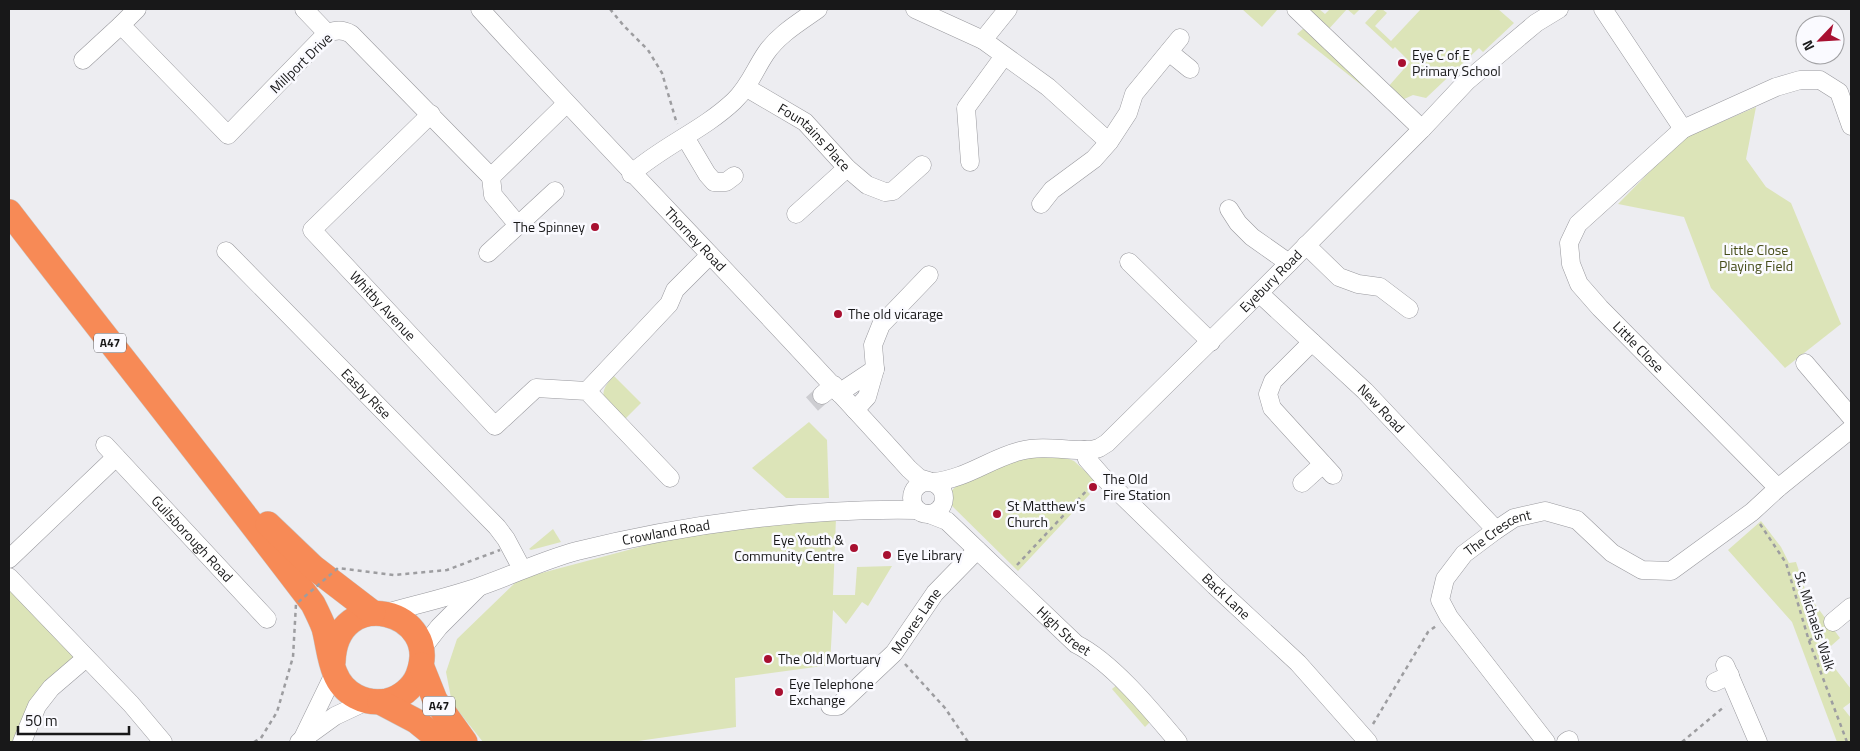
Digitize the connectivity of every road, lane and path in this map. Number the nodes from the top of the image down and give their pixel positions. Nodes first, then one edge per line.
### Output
1 (137, 9) edge
2 (304, 9) edge
3 (480, 9) edge
4 (610, 9) edge
5 (915, 9) edge
6 (1008, 9) edge
7 (1296, 9) edge
8 (1558, 9) edge
9 (1603, 9) edge
10 (809, 12) edge
11 (121, 25) junction
12 (327, 33) junction
13 (983, 40) junction
14 (1004, 56) junction
15 (83, 60) dead end
16 (1190, 69) dead end
17 (747, 88) junction
18 (566, 104) junction
19 (431, 114) junction
20 (1851, 126) edge
21 (1422, 129) junction
22 (1683, 129) junction
23 (684, 137) junction
24 (1109, 142) junction
25 (970, 162) dead end
26 (922, 165) dead end
27 (847, 168) junction
28 (631, 174) junction
29 (734, 176) dead end
30 (491, 177) junction
31 (555, 191) dead end
32 (1041, 204) dead end
33 (1229, 209) dead end
34 (9, 212) edge
35 (796, 214) dead end
36 (518, 225) junction
37 (1306, 245) junction
38 (226, 251) dead end
39 (488, 253) dead end
40 (710, 255) junction
41 (1129, 262) dead end
42 (1288, 263) junction
43 (929, 275) dead end
44 (1259, 293) junction
45 (1409, 309) dead end
46 (1211, 342) junction
47 (1312, 342) junction
48 (1805, 363) dead end
49 (875, 369) junction
50 (588, 391) junction
51 (832, 391) junction
52 (856, 410) junction
53 (1851, 417) edge
54 (1851, 429) edge
55 (1084, 450) junction
56 (214, 473) junction
57 (1100, 475) junction
58 (670, 478) dead end
59 (1302, 483) dead end
60 (1778, 488) junction
61 (931, 498) junction
62 (1752, 512) junction
63 (1496, 530) junction
64 (503, 544) junction
65 (977, 550) junction
66 (9, 559) edge
67 (522, 569) junction
68 (9, 577) edge
69 (1006, 577) junction
70 (480, 586) junction
71 (1851, 607) edge
72 (258, 613) dead end
73 (380, 613) junction
74 (1449, 617) junction
75 (1833, 622) dead end
76 (894, 652) junction
77 (86, 658) junction
78 (421, 658) junction
79 (334, 667) junction
80 (1724, 674) dead end
81 (1738, 695) junction
82 (374, 702) junction
83 (830, 706) dead end
84 (1366, 740) edge
85 (161, 741) edge
86 (300, 741) edge
87 (22, 742) edge
88 (254, 742) edge
89 (442, 742) edge
90 (465, 742) edge
91 (968, 742) edge
92 (1178, 742) edge
93 (1546, 742) edge
94 (1682, 742) edge
95 (1758, 742) edge
96 (1846, 742) edge

1 - 11 street
2 - 12 street
3 - 18 street, Thorney Road
4 - 23 path
5 - 13 street
6 - 13 street
7 - 21 street
8 - 21 street, Eyebury Road
9 - 22 street
10 - 17 street
11 - 12 street, Millport Drive
11 - 15 street
12 - 19 street, Millport Drive
13 - 14 street
14 - 24 street
14 - 25 street
16 - 24 street
17 - 23 street
17 - 27 street, Fountains Place
18 - 28 street, Thorney Road
18 - 30 street
19 - 30 street, Millport Drive
19 - 50 street, Whitby Avenue
20 - 22 street, Little Close
21 - 37 street, Eyebury Road
22 - 60 street, Little Close
23 - 28 street
23 - 29 street
24 - 32 street
26 - 27 street
27 - 35 street, Fountains Place
28 - 40 street, Thorney Road
30 - 36 street
31 - 36 street
33 - 42 street
34 - 56 highway, A47
36 - 39 street
37 - 42 street, Eyebury Road
37 - 45 street
38 - 64 street, Easby Rise
40 - 50 street
40 - 51 street, Thorney Road
41 - 46 street
42 - 44 street, Eyebury Road
43 - 49 street
44 - 46 street, Eyebury Road
44 - 47 street, New Road
46 - 55 street, Eyebury Road
47 - 59 street
47 - 63 street, New Road
48 - 53 street
49 - 51 street
49 - 52 street
50 - 58 street
51 - 52 street, Thorney Road
52 - 61 street, Thorney Road
54 - 60 street
55 - 57 street, Back Lane
55 - 61 street, Eyebury Road
56 - 73 highway, A47
56 - 79 highway, A47
57 - 69 path
57 - 84 street, Back Lane
60 - 62 street, The Crescent
61 - 65 street, High Street
61 - 67 street, Crowland Road
62 - 63 street, The Crescent
62 - 96 path, St. Michaels Walk
63 - 74 street, The Crescent
64 - 67 street, Easby Rise
64 - 88 path, bridge
65 - 69 street, High Street
65 - 76 street, Moores Lane
66 - 72 street, Guilsborough Road
67 - 70 street, Crowland Road
68 - 77 street
69 - 92 street, High Street
70 - 73 street, Crowland Road
70 - 78 street, Crowland Road
71 - 75 street
73 - 78 highway
73 - 79 highway
74 - 84 path
74 - 93 street, The Crescent
76 - 83 street
76 - 91 path, Moores Lane
77 - 85 street
77 - 87 street
78 - 82 highway
78 - 90 highway, A47
79 - 82 highway
79 - 86 street
80 - 81 street
81 - 94 path
81 - 95 street
82 - 86 street
82 - 89 highway, A47

